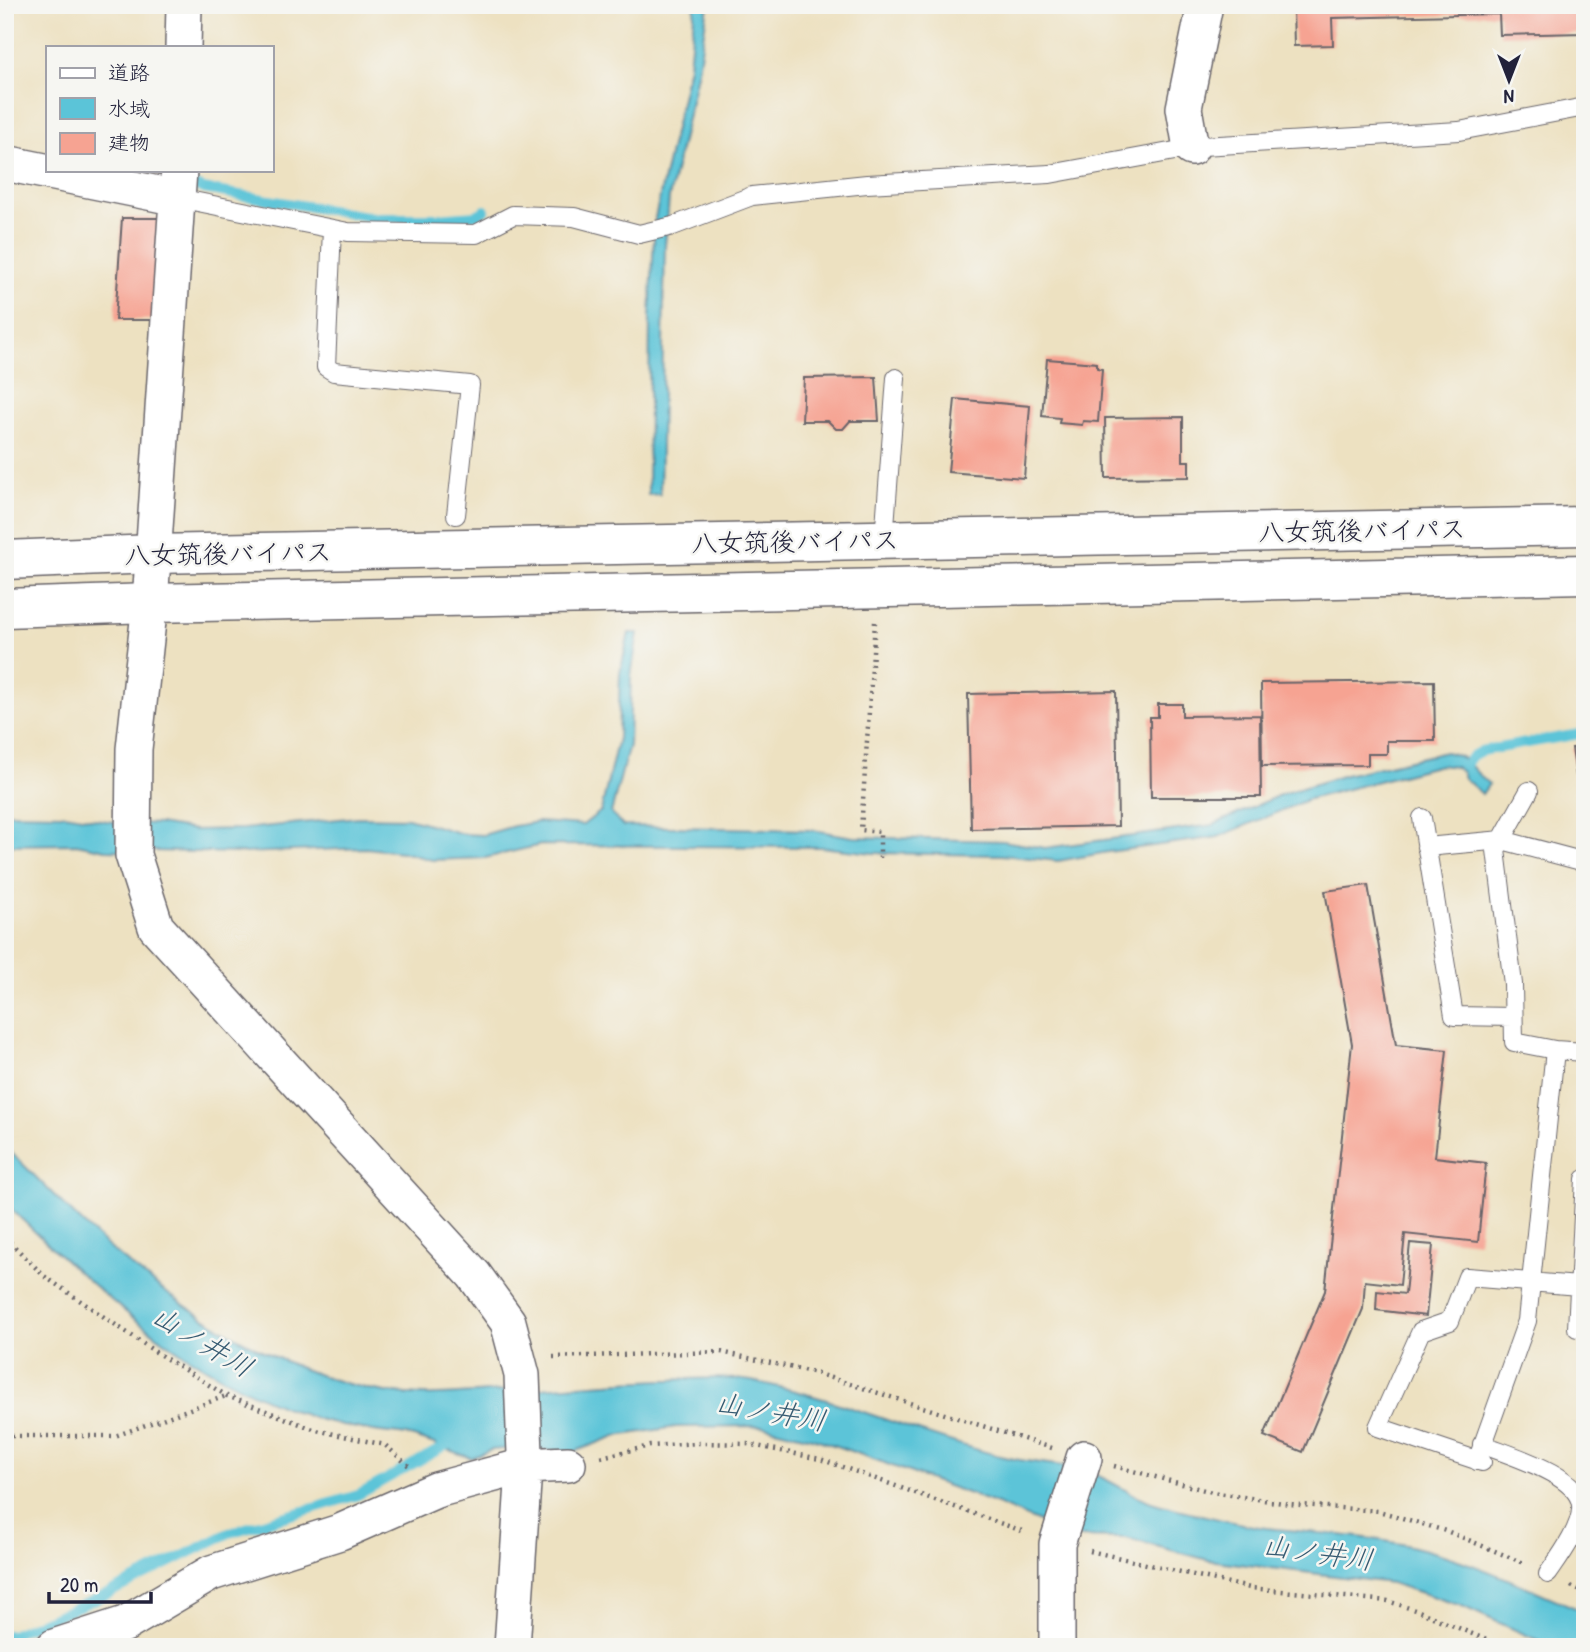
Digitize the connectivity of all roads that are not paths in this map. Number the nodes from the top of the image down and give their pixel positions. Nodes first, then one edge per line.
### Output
1 (184, 5) edge
2 (1205, 5) edge
3 (183, 46) edge
4 (1585, 107) edge
5 (1191, 148) junction
6 (5, 163) edge
7 (46, 168) edge
8 (80, 172) edge
9 (179, 184) edge
10 (332, 229) junction
11 (896, 378) dead end
12 (456, 515) dead end
13 (1585, 526) edge
14 (884, 540) junction
15 (154, 554) junction
16 (5, 560) edge
17 (1585, 574) edge
18 (150, 603) junction
19 (5, 608) edge
20 (1529, 791) dead end
21 (1422, 818) dead end
22 (1502, 840) junction
23 (1426, 847) junction
24 (1585, 862) edge
25 (1513, 1017) junction
26 (1555, 1050) junction
27 (1585, 1052) edge
28 (1585, 1179) edge
29 (1532, 1282) junction
30 (1578, 1286) junction
31 (1577, 1328) dead end
32 (1480, 1456) junction
33 (1084, 1458) dead end
34 (524, 1460) junction
35 (568, 1464) road end
36 (1548, 1574) dead end
37 (54, 1647) edge
38 (512, 1647) edge
39 (1057, 1647) edge

1 - 3 street
2 - 5 street
4 - 5 lane
5 - 10 lane
6 - 7 street
8 - 9 street
9 - 10 lane
9 - 15 street
10 - 12 lane
11 - 14 lane
13 - 14 highway, 八女筑後バイパス
14 - 15 highway, 八女筑後バイパス
15 - 16 highway, 八女筑後バイパス
15 - 18 street
17 - 18 highway, 八女筑後バイパス
18 - 19 highway, 八女筑後バイパス
18 - 34 street
20 - 22 lane
21 - 23 lane
22 - 23 lane
22 - 24 lane
22 - 25 lane
23 - 25 lane
25 - 26 lane
26 - 27 lane
26 - 29 lane
28 - 30 lane
29 - 30 lane
29 - 32 lane
29 - 32 lane
30 - 31 lane
32 - 36 lane
33 - 39 street
34 - 35 street
34 - 37 street
34 - 38 street

